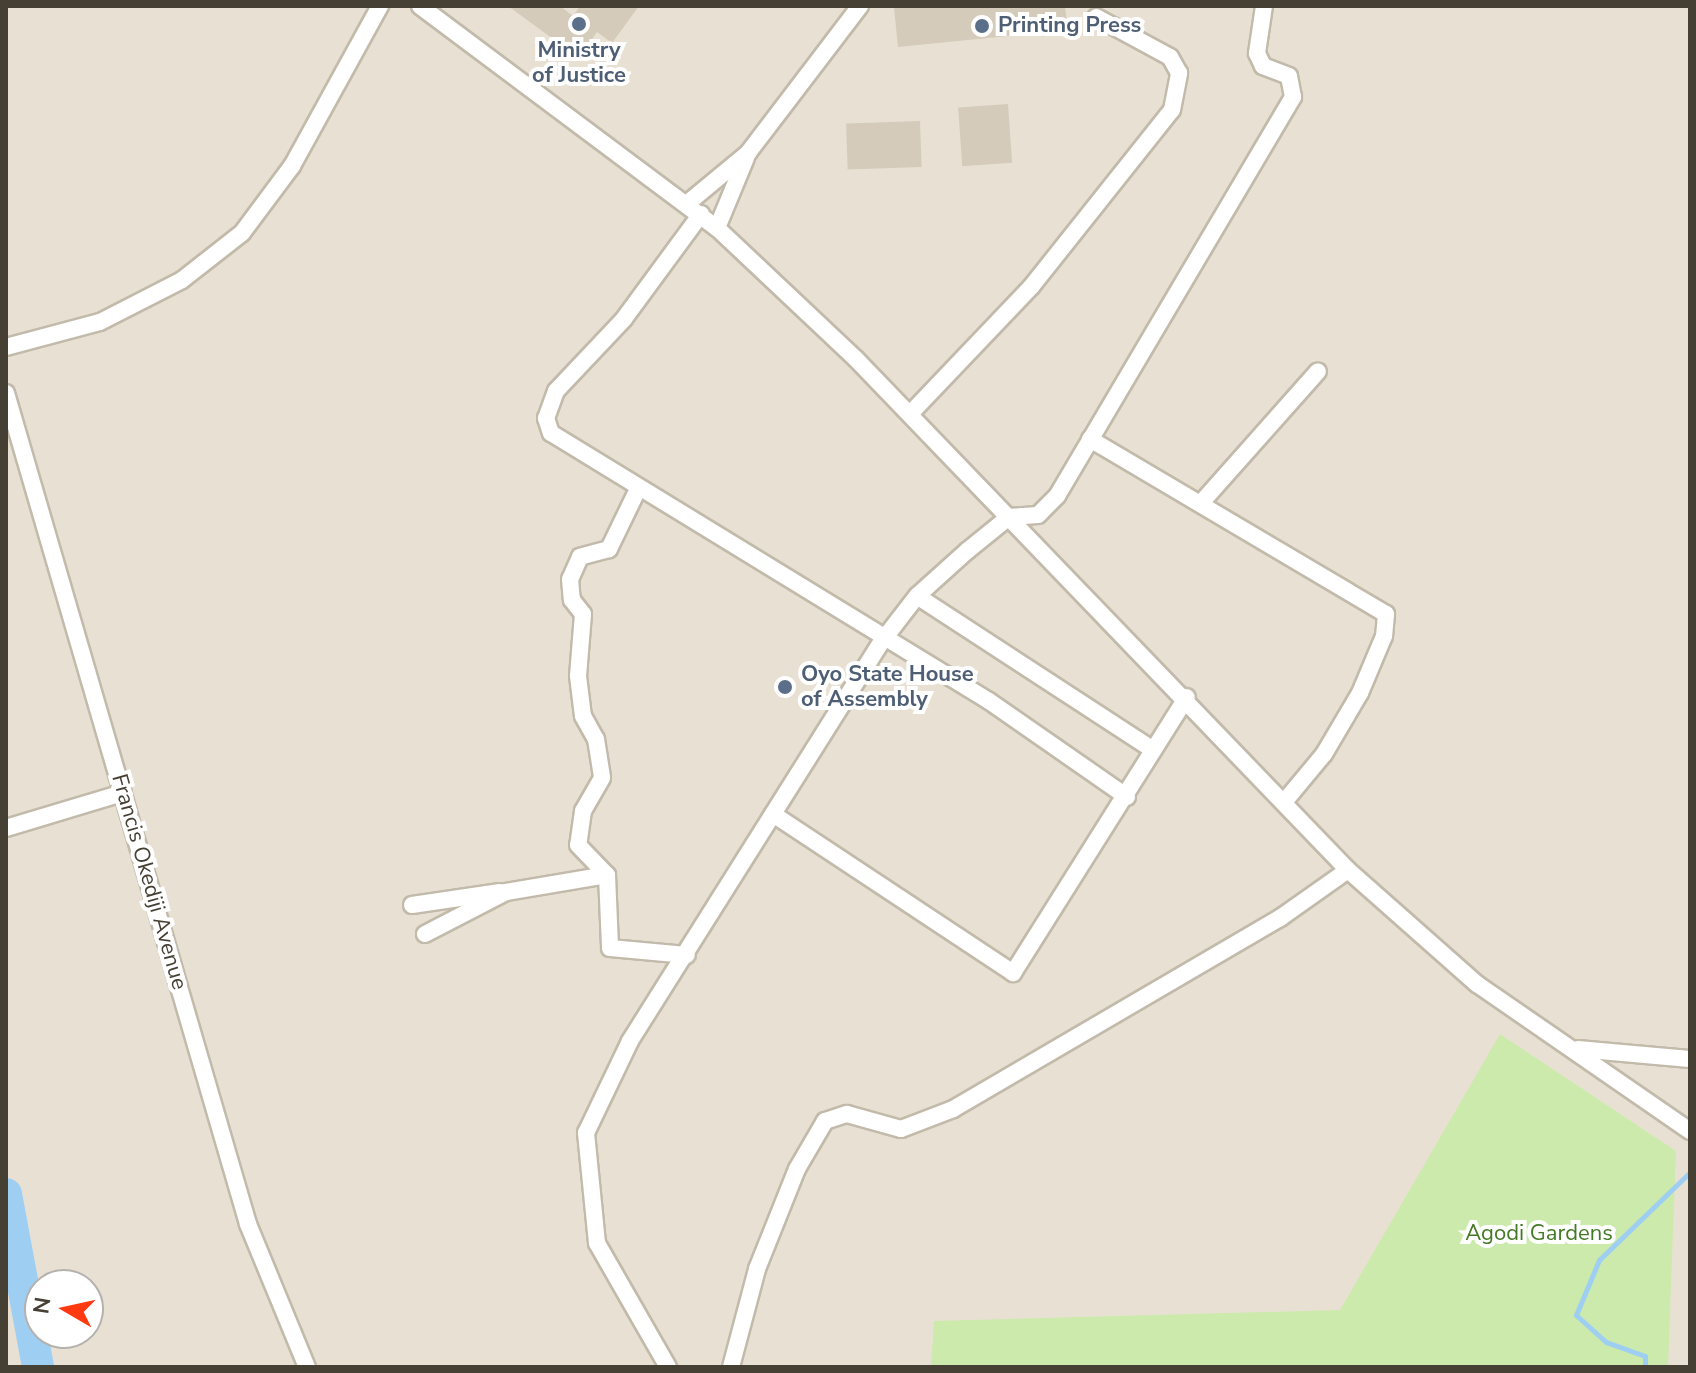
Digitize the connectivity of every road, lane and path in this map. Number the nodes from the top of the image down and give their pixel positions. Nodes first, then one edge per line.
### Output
1 (380, 6) edge
2 (420, 6) edge
3 (860, 6) edge
4 (1264, 6) edge
5 (1096, 17) dead end
6 (748, 153) junction
7 (695, 208) junction
8 (717, 228) junction
9 (6, 347) edge
10 (1318, 371) dead end
11 (6, 393) edge
12 (910, 414) junction
13 (1090, 439) junction
14 (638, 489) junction
15 (1201, 503) junction
16 (1009, 517) junction
17 (917, 596) junction
18 (883, 640) junction
19 (1187, 697) junction
20 (1153, 750) junction
21 (123, 793) junction
22 (1127, 797) junction
23 (1285, 801) junction
24 (773, 814) junction
25 (6, 828) edge
26 (1348, 870) junction
27 (607, 875) junction
28 (506, 892) junction
29 (412, 905) dead end
30 (425, 934) dead end
31 (687, 955) junction
32 (1573, 1048) junction
33 (1690, 1059) edge
34 (1690, 1131) edge
35 (307, 1367) edge
36 (668, 1367) edge
37 (731, 1367) edge

1 - 9 street
2 - 7 street
3 - 6 street
4 - 13 street
5 - 12 street
6 - 7 street
6 - 8 street
7 - 8 street
7 - 14 street
8 - 12 street
10 - 15 street
11 - 21 street, Francis Okediji Avenue
12 - 16 street
13 - 15 street
13 - 16 street
14 - 18 street
14 - 27 street
15 - 23 street
16 - 17 street
16 - 19 street
17 - 18 street
17 - 20 street
18 - 22 street
18 - 24 street
19 - 20 street
19 - 23 street
20 - 22 street
21 - 25 street
21 - 35 street, Francis Okediji Avenue
22 - 24 street
23 - 26 street
24 - 31 street
26 - 32 street
26 - 37 street
27 - 28 street
27 - 31 street
28 - 29 street
28 - 30 street
31 - 36 street
32 - 33 street
32 - 34 street

